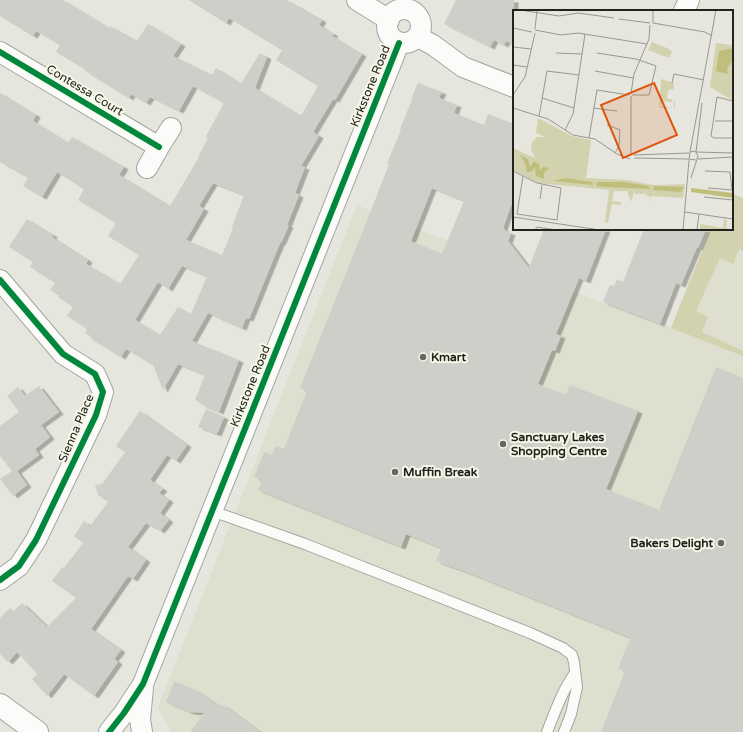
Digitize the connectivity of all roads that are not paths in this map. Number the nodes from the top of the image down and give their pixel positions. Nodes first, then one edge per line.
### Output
1 (357, 0) edge
2 (689, 0) edge
3 (414, 6) edge
4 (684, 10) edge
5 (388, 20) junction
6 (408, 40) junction
7 (0, 52) edge
8 (513, 88) edge
9 (171, 128) dead end
10 (159, 147) junction
11 (147, 168) dead end
12 (0, 280) edge
13 (212, 511) junction
14 (0, 580) edge
15 (575, 673) junction
16 (143, 684) junction
17 (0, 705) edge
18 (37, 731) edge
19 (109, 732) edge
20 (142, 732) edge
21 (547, 732) edge
22 (564, 732) edge

1 - 5 street
2 - 4 street
3 - 5 street
3 - 6 street
5 - 6 street
6 - 8 street
6 - 13 street, Kirkstone Road
7 - 10 street, Contessa Court
9 - 10 street
10 - 11 street
12 - 14 street, Sienna Place
13 - 15 lane
13 - 16 street, Kirkstone Road
15 - 21 lane
15 - 22 lane
16 - 19 street, Kirkstone Road
16 - 20 street, Kirkstone Road
17 - 18 street

